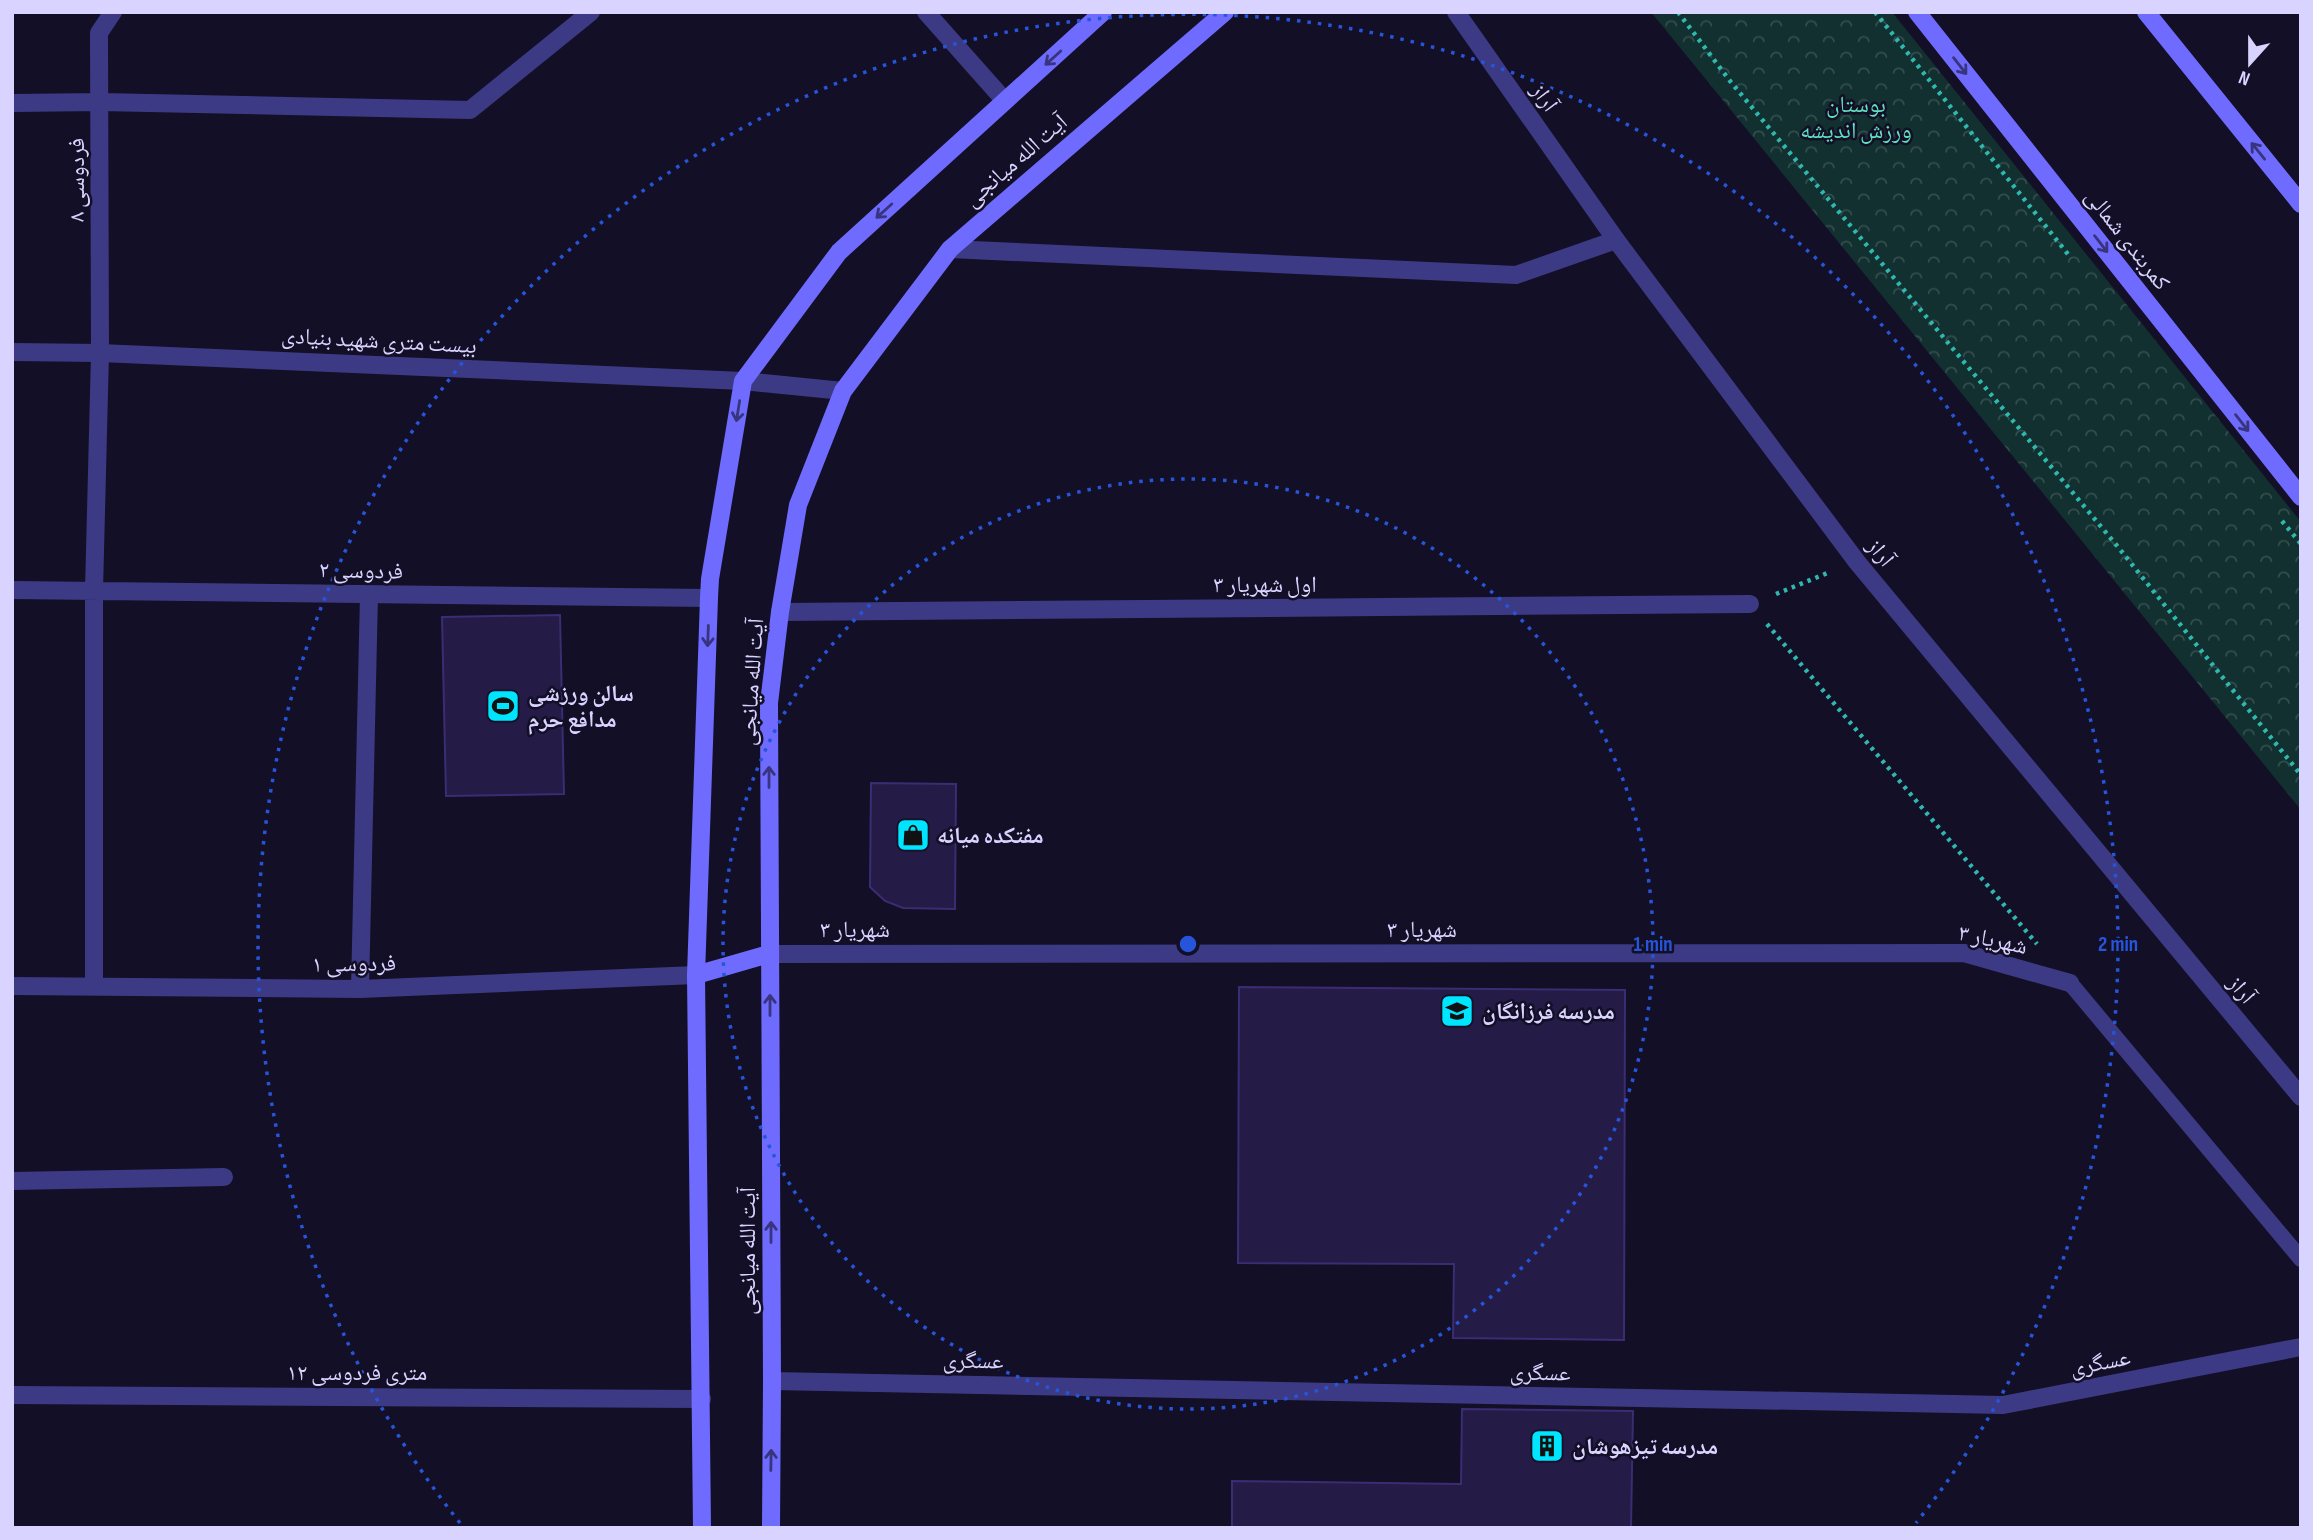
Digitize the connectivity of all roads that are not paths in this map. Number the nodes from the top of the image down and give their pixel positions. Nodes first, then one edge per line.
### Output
1 (113, 12) edge
2 (591, 12) edge
3 (926, 12) edge
4 (1103, 12) edge
5 (1225, 12) edge
6 (1456, 12) edge
7 (1917, 12) edge
8 (2146, 12) edge
9 (1005, 101) junction
10 (101, 102) junction
11 (12, 103) edge
12 (2301, 204) edge
13 (1616, 240) junction
14 (950, 249) junction
15 (12, 352) edge
16 (100, 353) junction
17 (743, 381) junction
18 (843, 391) junction
19 (2301, 497) edge
20 (12, 590) edge
21 (94, 591) junction
22 (369, 595) junction
23 (709, 598) junction
24 (1750, 604) road end
25 (780, 612) junction
26 (769, 954) junction
27 (696, 975) junction
28 (2070, 983) joint
29 (12, 986) edge
30 (94, 986) junction
31 (360, 989) junction
32 (2301, 1097) edge
33 (224, 1177) dead end
34 (12, 1181) edge
35 (2301, 1259) edge
36 (2301, 1348) edge
37 (772, 1381) junction
38 (12, 1395) edge
39 (702, 1399) junction
40 (702, 1528) edge
41 (771, 1528) edge

1 - 10 street, فردوسی ۸
2 - 10 street
3 - 9 street
4 -> 9 main road, آیت الله میانجی
5 - 14 main road, آیت الله میانجی
6 - 13 street, آراز
7 -> 19 main road, کمربندی شمالی
12 -> 8 main road
9 -> 17 main road, آیت الله میانجی
10 - 11 street
10 - 16 street, فردوسی ۸
13 - 14 street
13 - 32 street, آراز
14 - 18 main road, آیت الله میانجی
15 - 16 street, بیست متری شهید بنیادی
16 - 17 street, بیست متری شهید بنیادی
16 - 21 street, فردوسی ۸
17 - 18 street, بیست متری شهید بنیادی
17 -> 23 main road, آیت الله میانجی
18 - 25 main road, آیت الله میانجی
20 - 21 street, فردوسی ۲
21 - 22 street, فردوسی ۲
21 - 30 street, فردوسی ۸
22 - 23 street, فردوسی ۲
22 - 31 street
23 -> 27 main road, آیت الله میانجی
24 - 25 street, اول شهریار ۳
26 -> 25 main road, آیت الله میانجی
26 - 27 main road
26 - 28 street, شهریار ۳
37 -> 26 main road, آیت الله میانجی
27 - 31 street, فردوسی ۱
27 - 39 main road, آیت الله میانجی
28 - 35 lane
29 - 30 street, فردوسی ۱
30 - 31 street, فردوسی ۱
33 - 34 street
36 - 37 street, عسگری
41 -> 37 main road, آیت الله میانجی
38 - 39 street, ۱۲ متری فردوسی
39 - 40 main road, آیت الله میانجی

